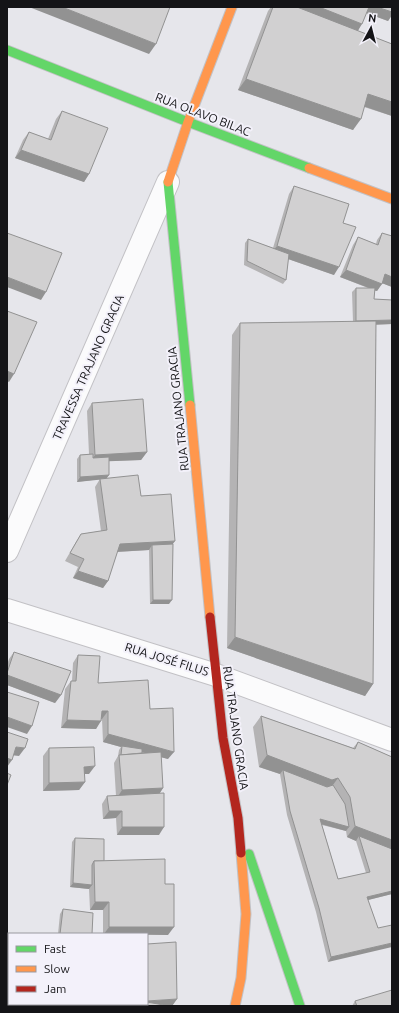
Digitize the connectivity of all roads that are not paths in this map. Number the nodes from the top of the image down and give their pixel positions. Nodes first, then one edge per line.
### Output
1 (232, 7) edge
2 (7, 50) edge
3 (188, 122) junction
4 (168, 182) junction
5 (392, 199) edge
6 (7, 552) edge
7 (7, 610) edge
8 (216, 674) junction
9 (392, 740) edge
10 (238, 818) junction
11 (234, 1006) edge
12 (300, 1006) edge

1 - 3 main road, RUA TRAJANO GRACIA
2 - 3 main road, RUA OLAVO BILAC
3 - 4 main road, RUA TRAJANO GRACIA
3 - 5 main road, RUA OLAVO BILAC
4 - 6 street, TRAVESSA TRAJANO GRACIA
4 - 8 main road, RUA TRAJANO GRACIA
7 - 8 street, RUA JOSÉ FILUS
8 - 9 street, RUA JOSÉ FILUS
8 - 10 main road, RUA TRAJANO GRACIA
10 - 11 main road, RUA TRAJANO GRACIA
10 - 12 main road, RUA TRAJANO GRACIA

